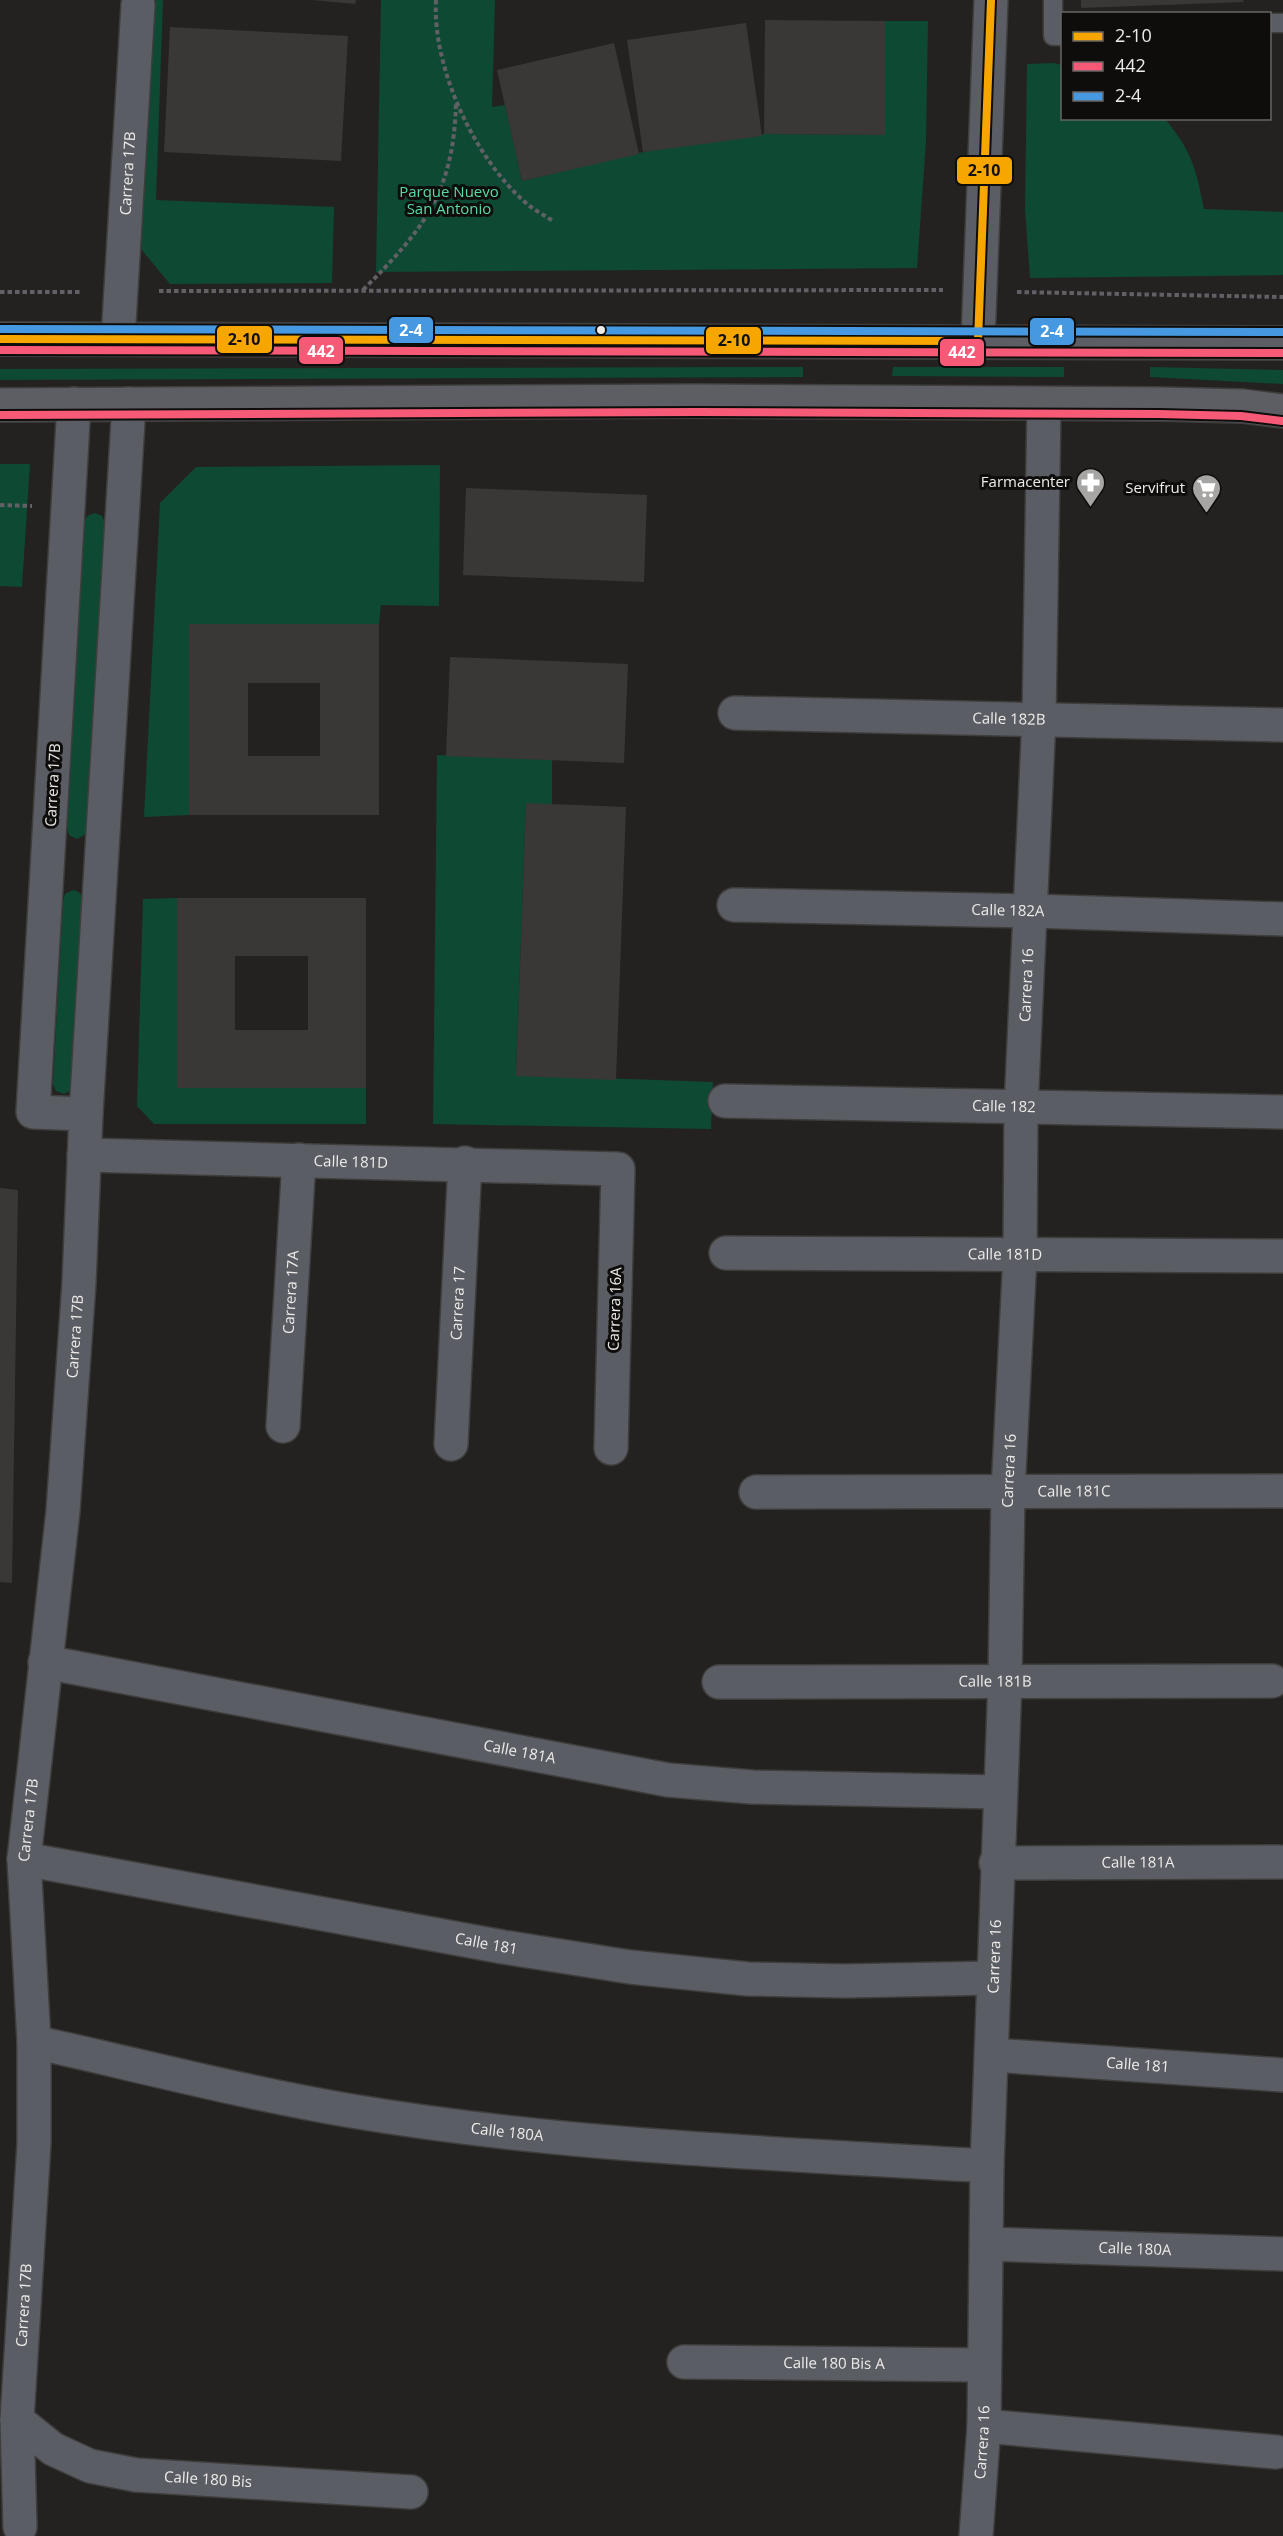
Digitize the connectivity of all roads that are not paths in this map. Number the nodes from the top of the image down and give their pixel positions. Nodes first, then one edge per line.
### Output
1 (991, 0) edge
2 (1053, 0) edge
3 (138, 5) dead end
4 (1061, 36) edge
5 (0, 339) edge
6 (118, 339) junction
7 (978, 341) junction
8 (1283, 343) edge
9 (74, 404) junction
10 (129, 404) junction
11 (1044, 404) junction
12 (0, 405) edge
13 (1283, 411) edge
14 (735, 713) dead end
15 (1040, 718) junction
16 (1283, 725) edge
17 (49, 863) junction
18 (101, 865) junction
19 (734, 905) dead end
20 (1031, 911) junction
21 (1283, 919) edge
22 (725, 1101) dead end
23 (1021, 1108) junction
24 (1283, 1112) edge
25 (86, 1114) junction
26 (84, 1155) junction
27 (299, 1160) junction
28 (465, 1163) junction
29 (618, 1169) joint
30 (726, 1252) dead end
31 (1020, 1255) junction
32 (1283, 1256) edge
33 (283, 1426) dead end
34 (451, 1444) dead end
35 (611, 1448) dead end
36 (1283, 1491) edge
37 (756, 1492) dead end
38 (1008, 1492) junction
39 (45, 1662) junction
40 (1005, 1680) junction
41 (1272, 1681) dead end
42 (719, 1682) dead end
43 (1000, 1792) junction
44 (24, 1859) junction
45 (1280, 1862) dead end
46 (996, 1863) junction
47 (0, 1892) edge
48 (994, 1978) junction
49 (34, 2042) junction
50 (992, 2055) junction
51 (1283, 2074) edge
52 (987, 2166) junction
53 (987, 2244) junction
54 (1283, 2254) edge
55 (684, 2362) dead end
56 (983, 2365) junction
57 (17, 2420) junction
58 (984, 2426) junction
59 (1276, 2452) dead end
60 (411, 2492) dead end
61 (20, 2527) dead end
62 (976, 2536) edge

1 - 7 street
2 - 4 lane
3 - 6 street, Carrera 17B
5 - 6 main road
6 - 7 main road
7 - 8 main road
9 - 10 main road
9 - 12 main road
9 - 17 street, Carrera 17B
10 - 11 main road
10 - 18 street, Carrera 17B
11 - 13 main road
11 - 15 street, Carrera 16
14 - 15 street, Calle 182B
15 - 16 street, Calle 182B
15 - 20 street, Carrera 16
17 - 18 street
17 - 25 street, Carrera 17B
18 - 25 street, Carrera 17B
19 - 20 street, Calle 182A
20 - 21 street, Calle 182A
20 - 23 street, Carrera 16
22 - 23 street, Calle 182
23 - 24 street, Calle 182
23 - 31 street, Carrera 16
25 - 26 street, Carrera 17B
26 - 27 street, Calle 181D
26 - 39 street, Carrera 17B
27 - 28 street, Calle 181D
27 - 33 street, Carrera 17A
28 - 29 street, Calle 181D
28 - 34 street, Carrera 17
29 - 35 street, Carrera 16A
30 - 31 street, Calle 181D
31 - 32 street, Calle 181D
31 - 38 street, Carrera 16
36 - 38 street, Calle 181C
37 - 38 street, Calle 181C
38 - 40 street, Carrera 16
39 - 43 street, Calle 181A
39 - 44 street, Carrera 17B
40 - 41 street, Calle 181B
40 - 42 street, Calle 181B
40 - 43 street, Carrera 16
43 - 46 street, Carrera 16
44 - 47 street
44 - 48 street, Calle 181
44 - 49 street, Carrera 17B
45 - 46 street, Calle 181A
46 - 48 street, Carrera 16
48 - 50 street, Carrera 16
49 - 52 street, Calle 180A
49 - 57 street, Carrera 17B
50 - 51 street, Calle 181
50 - 52 street, Carrera 16
52 - 53 street, Carrera 16
53 - 54 street, Calle 180A
53 - 56 street, Carrera 16
55 - 56 street, Calle 180 Bis A
56 - 58 street, Carrera 16
57 - 60 street, Calle 180 Bis
57 - 61 street, Carrera 17B
58 - 59 street
58 - 62 street, Carrera 16

